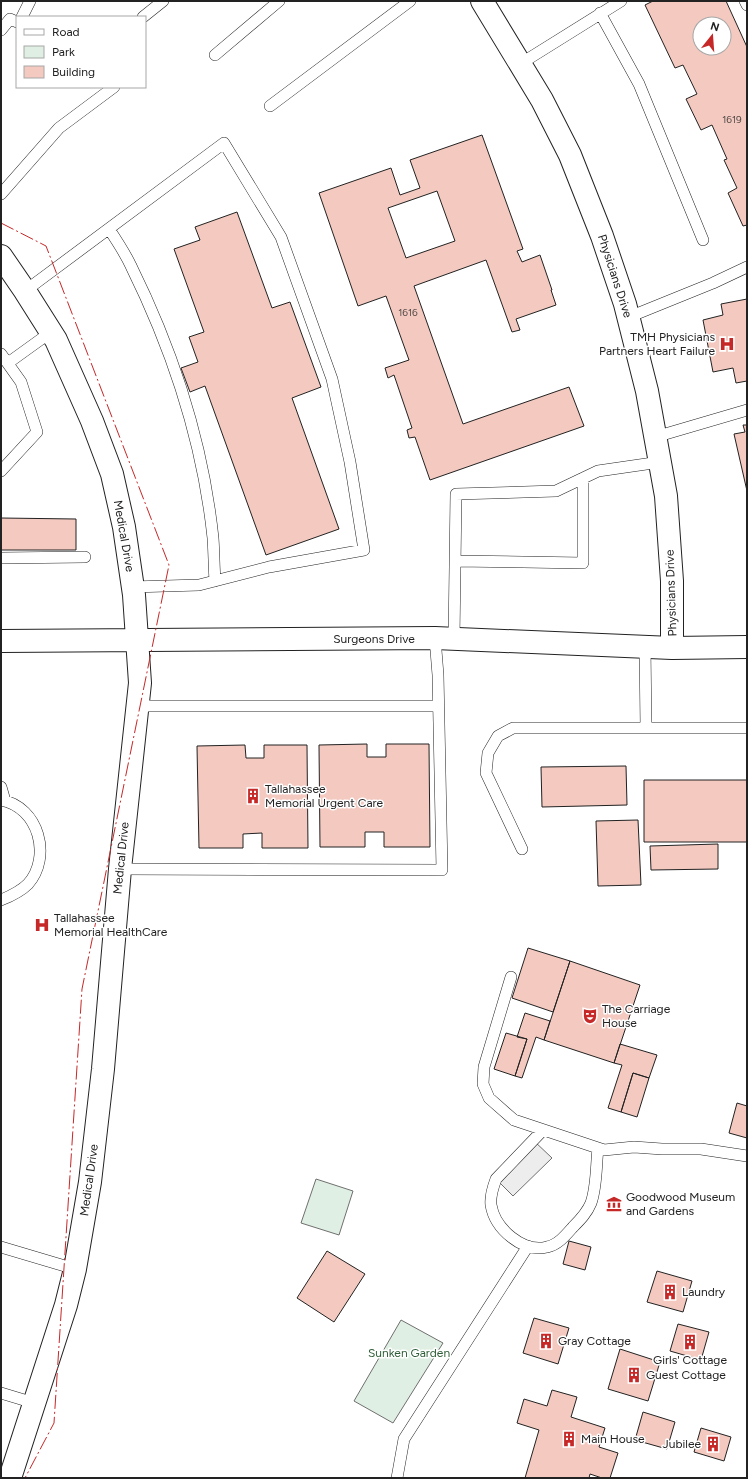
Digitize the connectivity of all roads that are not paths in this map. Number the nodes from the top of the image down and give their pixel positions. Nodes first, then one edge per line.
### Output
1 (30, 1) edge
2 (163, 1) edge
3 (280, 1) edge
4 (410, 1) edge
5 (621, 1) edge
6 (745, 1) edge
7 (489, 3) edge
8 (747, 5) edge
9 (600, 13) junction
10 (22, 16) edge
11 (144, 16) edge
12 (16, 22) edge
13 (1, 30) edge
14 (215, 55) dead end
15 (520, 64) junction
16 (113, 88) edge
17 (270, 106) dead end
18 (1, 194) edge
19 (110, 229) junction
20 (703, 240) dead end
21 (1, 256) edge
22 (747, 267) edge
23 (26, 291) junction
24 (629, 317) junction
25 (51, 332) junction
26 (1, 354) edge
27 (8, 363) junction
28 (747, 410) edge
29 (655, 437) junction
30 (660, 462) junction
31 (1, 471) edge
32 (583, 478) junction
33 (85, 557) dead end
34 (1, 558) edge
35 (455, 561) junction
36 (215, 581) junction
37 (132, 587) junction
38 (445, 638) junction
39 (137, 640) junction
40 (1, 641) edge
41 (645, 646) junction
42 (747, 647) edge
43 (672, 648) junction
44 (138, 706) junction
45 (439, 706) junction
46 (646, 728) junction
47 (747, 728) edge
48 (1, 787) edge
49 (3, 800) edge
50 (522, 849) dead end
51 (120, 869) junction
52 (1, 900) edge
53 (511, 977) dead end
54 (542, 1130) junction
55 (598, 1148) junction
56 (747, 1156) edge
57 (528, 1246) junction
58 (1, 1247) edge
59 (75, 1269) junction
60 (1, 1393) edge
61 (34, 1403) junction
62 (10, 1478) edge
63 (396, 1478) edge

1 - 10 lane
2 - 11 lane
3 - 14 lane
4 - 17 lane
5 - 9 lane
6 - 8 lane
7 - 15 street, Physicians Drive
9 - 15 lane
9 - 20 lane
12 - 13 lane
15 - 24 street, Physicians Drive
16 - 18 lane
19 - 23 lane
19 - 36 lane
19 - 36 lane
21 - 23 street, Medical Drive
22 - 24 lane
23 - 25 street, Medical Drive
24 - 29 street, Physicians Drive
25 - 27 lane
25 - 37 street, Medical Drive
26 - 27 lane
27 - 31 lane
28 - 29 lane
29 - 30 street, Physicians Drive
30 - 32 lane
30 - 43 street, Physicians Drive
32 - 35 lane
32 - 35 lane
33 - 34 lane
35 - 38 lane
36 - 37 lane
37 - 39 street, Medical Drive
38 - 39 street, Surgeons Drive
38 - 41 street, Surgeons Drive
38 - 45 lane
39 - 40 street, Surgeons Drive
39 - 44 street, Medical Drive
41 - 43 street, Surgeons Drive
41 - 46 lane
42 - 43 street, Surgeons Drive
44 - 45 lane
44 - 51 street, Medical Drive
45 - 51 lane
46 - 47 lane
46 - 50 lane
48 - 49 lane
49 - 52 lane
51 - 59 street, Medical Drive
53 - 54 lane
54 - 55 lane
54 - 57 lane
55 - 56 lane
55 - 57 lane
57 - 63 lane
58 - 59 lane
59 - 61 street, Medical Drive
60 - 61 lane
61 - 62 street, Medical Drive

